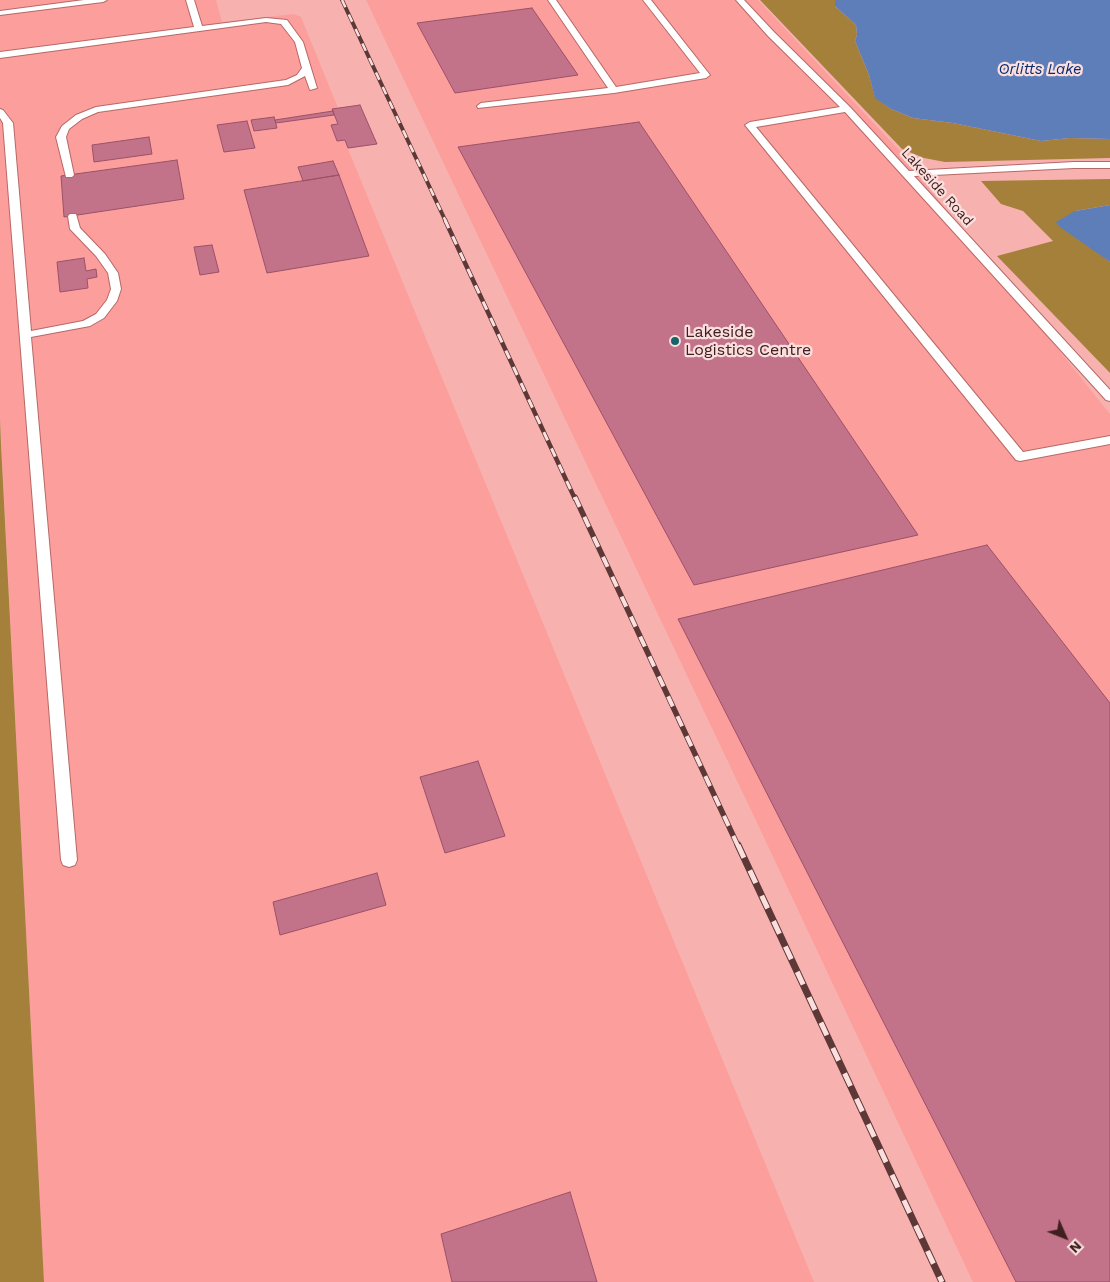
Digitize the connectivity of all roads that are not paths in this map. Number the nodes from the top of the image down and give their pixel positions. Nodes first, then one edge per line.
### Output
1 (103, 0) edge
2 (190, 0) edge
3 (552, 0) edge
4 (647, 0) edge
5 (740, 0) edge
6 (0, 13) edge
7 (198, 28) junction
8 (0, 55) edge
9 (306, 68) junction
10 (314, 88) dead end
11 (614, 90) junction
12 (481, 106) dead end
13 (846, 108) junction
14 (0, 112) edge
15 (1110, 165) edge
16 (907, 174) junction
17 (69, 175) dead end
18 (73, 216) dead end
19 (26, 335) junction
20 (1110, 397) edge
21 (1110, 440) edge
22 (69, 860) dead end

1 - 6 lane
2 - 7 lane
3 - 11 lane
4 - 11 lane
5 - 13 lane, Lakeside Road
7 - 8 lane
7 - 9 lane
9 - 10 lane
9 - 17 lane
11 - 12 lane
13 - 16 lane, Lakeside Road
13 - 21 lane
14 - 19 lane
15 - 16 lane
16 - 20 lane, Lakeside Road
18 - 19 lane
19 - 22 lane

